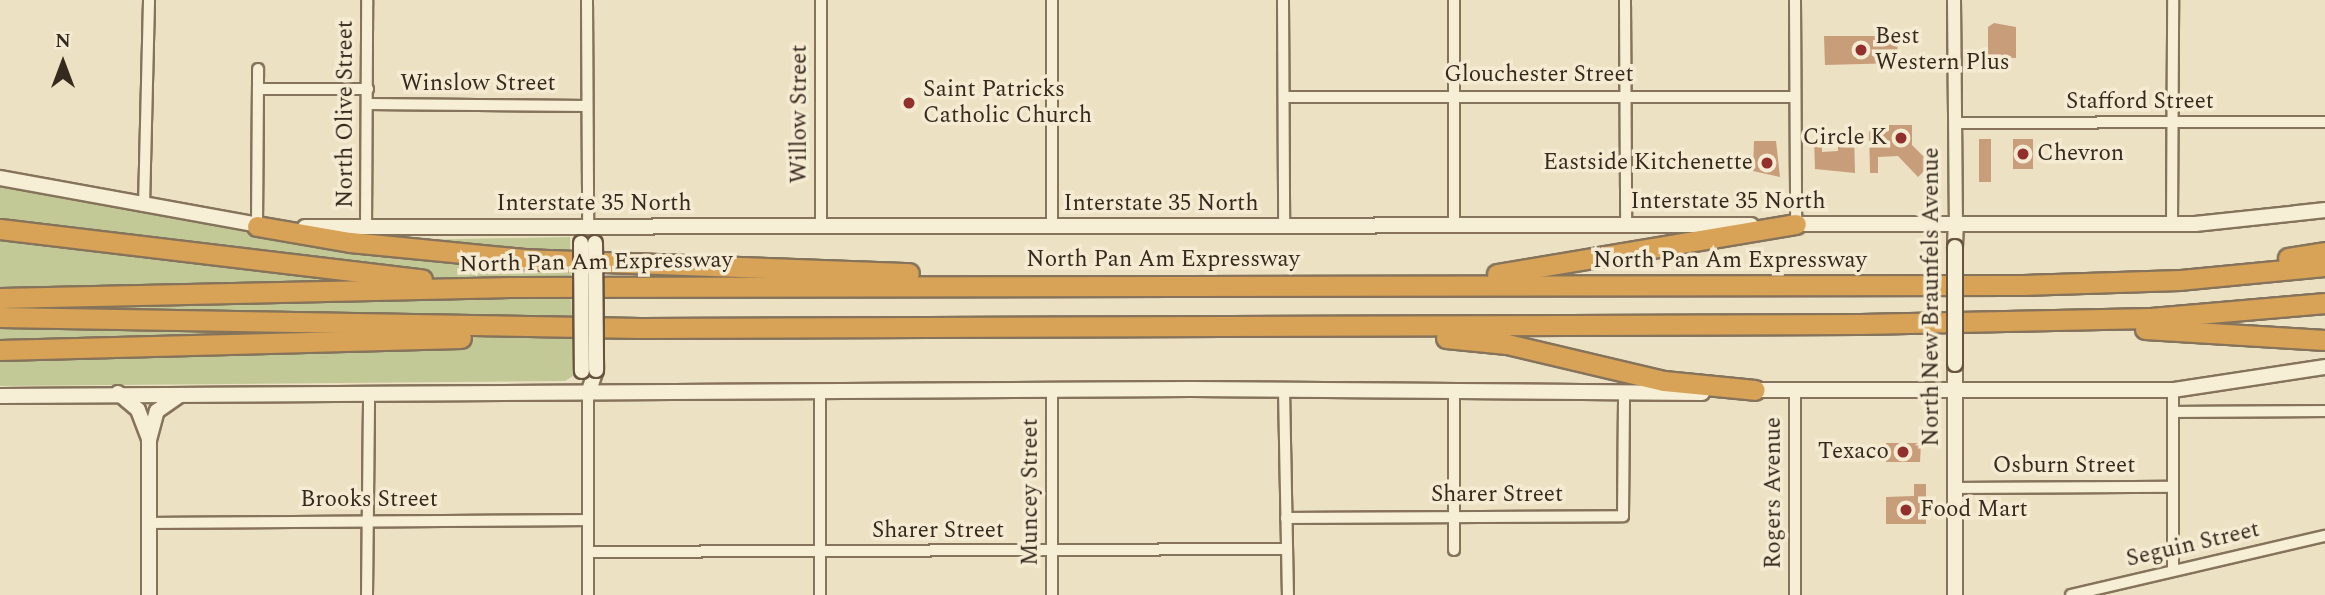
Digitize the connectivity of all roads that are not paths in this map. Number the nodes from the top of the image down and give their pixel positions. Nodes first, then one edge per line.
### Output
1 (149, 0) edge
2 (367, 0) edge
3 (587, 0) edge
4 (821, 0) edge
5 (1052, 0) edge
6 (1283, 0) edge
7 (1454, 0) edge
8 (1625, 0) edge
9 (1795, 0) edge
10 (1954, 0) edge
11 (2173, 0) edge
12 (258, 69) dead end
13 (258, 89) junction
14 (368, 89) junction
15 (1624, 96) junction
16 (1284, 97) junction
17 (1453, 97) junction
18 (1794, 97) junction
19 (368, 104) junction
20 (587, 106) junction
21 (2174, 122) junction
22 (2325, 122) edge
23 (1955, 123) junction
24 (0, 178) edge
25 (144, 206) junction
26 (2325, 210) edge
27 (1956, 222) junction
28 (1796, 224) junction
29 (2172, 224) junction
30 (1626, 225) junction
31 (257, 226) junction
32 (588, 226) junction
33 (1284, 226) junction
34 (1454, 226) junction
35 (366, 228) junction
36 (821, 228) junction
37 (1052, 228) junction
38 (0, 229) edge
39 (2325, 252) edge
40 (2325, 266) edge
41 (1184, 284) junction
42 (1046, 285) junction
43 (2023, 285) junction
44 (510, 287) junction
45 (0, 288) edge
46 (135, 295) junction
47 (0, 298) edge
48 (2325, 303) edge
49 (0, 317) edge
50 (1983, 323) junction
51 (1151, 326) junction
52 (640, 328) junction
53 (318, 340) junction
54 (2325, 340) edge
55 (0, 350) edge
56 (0, 360) edge
57 (2325, 367) edge
58 (1052, 390) junction
59 (1284, 390) junction
60 (1454, 390) junction
61 (1755, 390) junction
62 (1795, 390) junction
63 (1956, 390) junction
64 (2173, 390) junction
65 (820, 391) junction
66 (118, 393) junction
67 (184, 393) junction
68 (1623, 393) junction
69 (369, 394) junction
70 (588, 394) junction
71 (0, 396) edge
72 (2325, 411) edge
73 (2173, 412) junction
74 (149, 440) junction
75 (2173, 487) junction
76 (1955, 488) junction
77 (1454, 516) junction
78 (1286, 518) junction
79 (588, 520) junction
80 (367, 521) junction
81 (149, 523) junction
82 (2325, 536) edge
83 (1287, 549) junction
84 (1454, 550) dead end
85 (1052, 551) junction
86 (588, 552) junction
87 (819, 552) junction
88 (2173, 571) junction
89 (149, 595) edge
90 (368, 595) edge
91 (588, 595) edge
92 (820, 595) edge
93 (1052, 595) edge
94 (1288, 595) edge
95 (1795, 595) edge
96 (1955, 595) edge
97 (2071, 595) edge

1 - 25 street
2 - 14 street, North Olive Street
3 - 20 street
4 - 36 street, Willow Street
5 - 37 street
6 - 16 street
7 - 17 street
8 - 15 street
9 - 18 street
10 - 23 street, North New Braunfels Avenue
11 - 21 street
12 - 13 street
13 - 14 street
13 - 31 street
14 - 19 street, North Olive Street
15 - 17 street, Glouchester Street
15 - 18 street, Glouchester Street
15 - 30 street
16 - 17 street, Glouchester Street
16 - 33 street
17 - 34 street
18 - 28 street
19 - 20 street, Winslow Street
19 - 35 street, North Olive Street
20 - 32 street
21 - 22 street, Stafford Street
21 - 23 street, Stafford Street
21 - 29 street
23 - 27 street, North New Braunfels Avenue
24 - 25 main road, Interstate 35 North
25 - 31 main road, Interstate 35 North
26 - 29 main road, Interstate 35 North
27 - 28 main road, Interstate 35 North
27 - 29 main road, Interstate 35 North
27 - 63 main road, North New Braunfels Avenue, bridge
28 - 30 main road, Interstate 35 North
28 - 41 highway
30 - 34 main road, Interstate 35 North
31 - 35 main road, Interstate 35 North
31 - 42 highway
32 - 35 main road, Interstate 35 North
32 - 36 main road, Interstate 35 North
32 - 70 main road, bridge
33 - 34 main road, Interstate 35 North
33 - 37 main road, Interstate 35 North
36 - 37 main road, Interstate 35 North
38 - 44 highway
39 - 43 highway
40 - 43 highway, North Pan Am Expressway
41 - 42 highway, North Pan Am Expressway
41 - 43 highway, North Pan Am Expressway
42 - 44 highway, North Pan Am Expressway
44 - 46 highway, North Pan Am Expressway
45 - 46 highway
46 - 47 highway, North Pan Am Expressway
48 - 50 highway
49 - 52 highway
50 - 51 highway
50 - 54 highway
51 - 52 highway
51 - 61 highway
52 - 53 highway
53 - 55 highway
53 - 56 highway
57 - 64 main road
58 - 59 main road
58 - 65 main road
58 - 85 street, Muncey Street
59 - 60 main road
59 - 78 street
60 - 68 main road
60 - 77 street
61 - 62 main road
61 - 68 main road
62 - 63 main road
62 - 95 street, Rogers Avenue
63 - 64 main road
63 - 76 main road, North New Braunfels Avenue
64 - 73 street
65 - 70 main road
65 - 87 street
66 - 67 main road
66 - 71 main road
66 - 74 main road
67 - 69 main road
67 - 74 main road
68 - 77 street, Sharer Street
69 - 70 main road
69 - 80 street
70 - 79 street
72 - 73 street
73 - 75 street
74 - 81 main road
75 - 76 street, Osburn Street
75 - 88 street
76 - 96 main road, North New Braunfels Avenue
77 - 78 street, Sharer Street
77 - 84 street
78 - 83 street
79 - 80 street, Brooks Street
79 - 86 street
80 - 81 street, Brooks Street
80 - 90 street
81 - 89 main road
82 - 88 street, Seguin Street
83 - 85 street, Sharer Street
83 - 94 street
85 - 87 street, Sharer Street
85 - 93 street, Muncey Street
86 - 87 street, Sharer Street
86 - 91 street
87 - 92 street
88 - 97 street, Seguin Street

